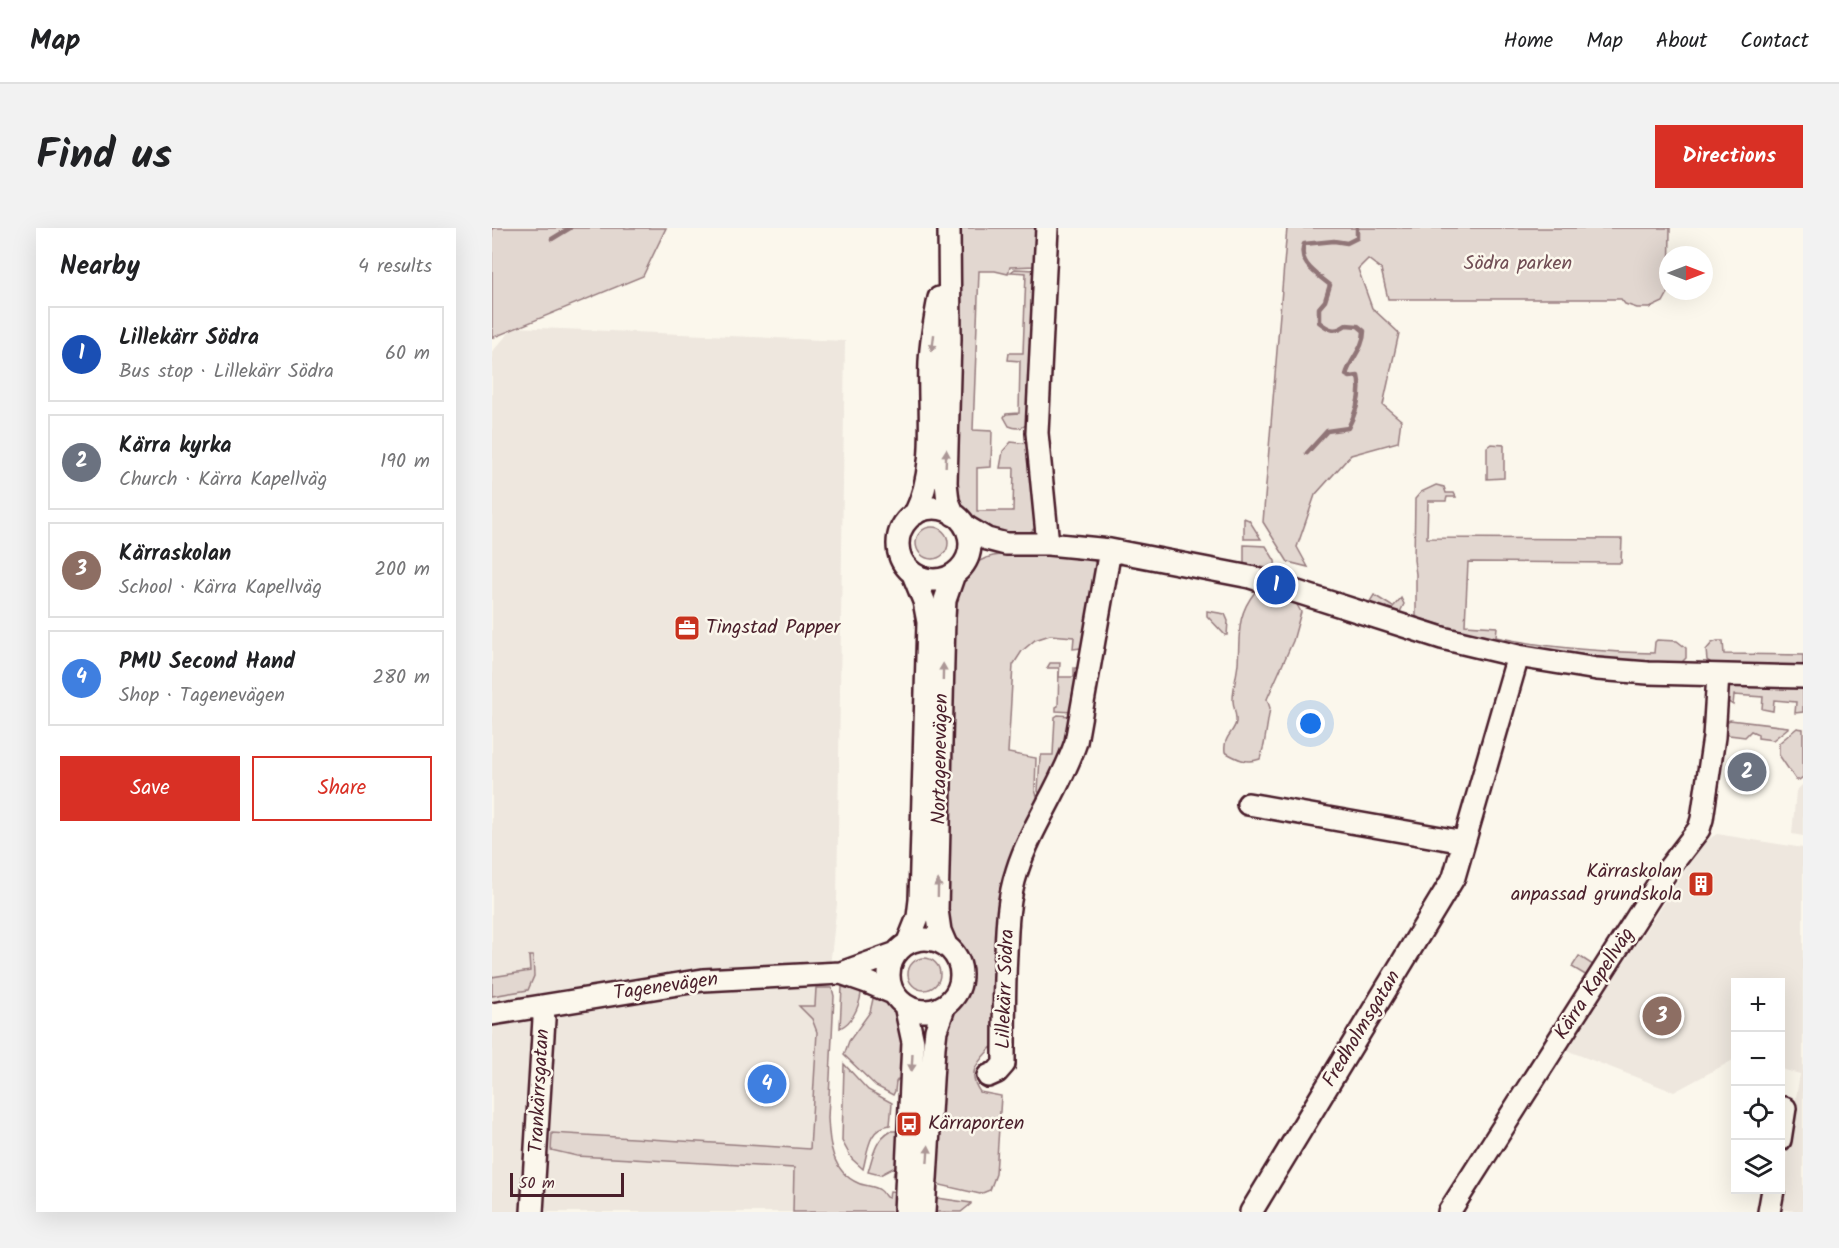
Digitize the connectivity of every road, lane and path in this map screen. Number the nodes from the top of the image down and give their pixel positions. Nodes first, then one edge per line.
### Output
1 (1047, 228) edge
2 (948, 236) edge
3 (915, 514) junction
4 (959, 521) junction
5 (1006, 544) junction
6 (1048, 544) junction
7 (1110, 550) junction
8 (959, 568) junction
9 (913, 574) junction
10 (1518, 656) junction
11 (1718, 675) junction
12 (1803, 677) edge
13 (1248, 804) dead end
14 (1464, 842) junction
15 (946, 945) junction
16 (901, 948) junction
17 (842, 973) junction
18 (899, 999) junction
19 (945, 1005) junction
20 (542, 1006) junction
21 (492, 1014) edge
22 (988, 1076) dead end
23 (1772, 1194) edge
24 (532, 1212) edge
25 (905, 1212) edge
26 (924, 1212) edge
27 (1251, 1212) edge
28 (1449, 1212) edge
29 (1769, 1212) edge

1 - 6 street
2 -> 3 street, Nortagenevägen
4 -> 2 street, Nortagenevägen
3 - 4 street
3 - 9 street, Nortagenevägen
4 - 5 street
4 - 8 street, Nortagenevägen
5 - 6 street
5 - 8 street
6 - 7 street
7 - 10 street
7 - 22 street, Lillekärr Södra
8 - 9 street
15 -> 8 street, Nortagenevägen
9 - 16 street, Nortagenevägen
10 - 11 street
10 - 14 street, Fredholmsgatan
11 - 12 street
11 - 28 street, Kärra Kapellväg
13 - 14 street
14 - 27 street, Fredholmsgatan
15 - 16 street
15 - 19 street, Nortagenevägen
16 - 17 street, Tagenevägen
16 - 18 street, Nortagenevägen
17 - 18 street, Tagenevägen
17 - 20 street, Tagenevägen
18 - 19 street
18 -> 25 street, Nortagenevägen
26 -> 19 street, Nortagenevägen
20 - 21 street, Tagenevägen
20 - 24 street, Trankärrsgatan
23 - 29 street

